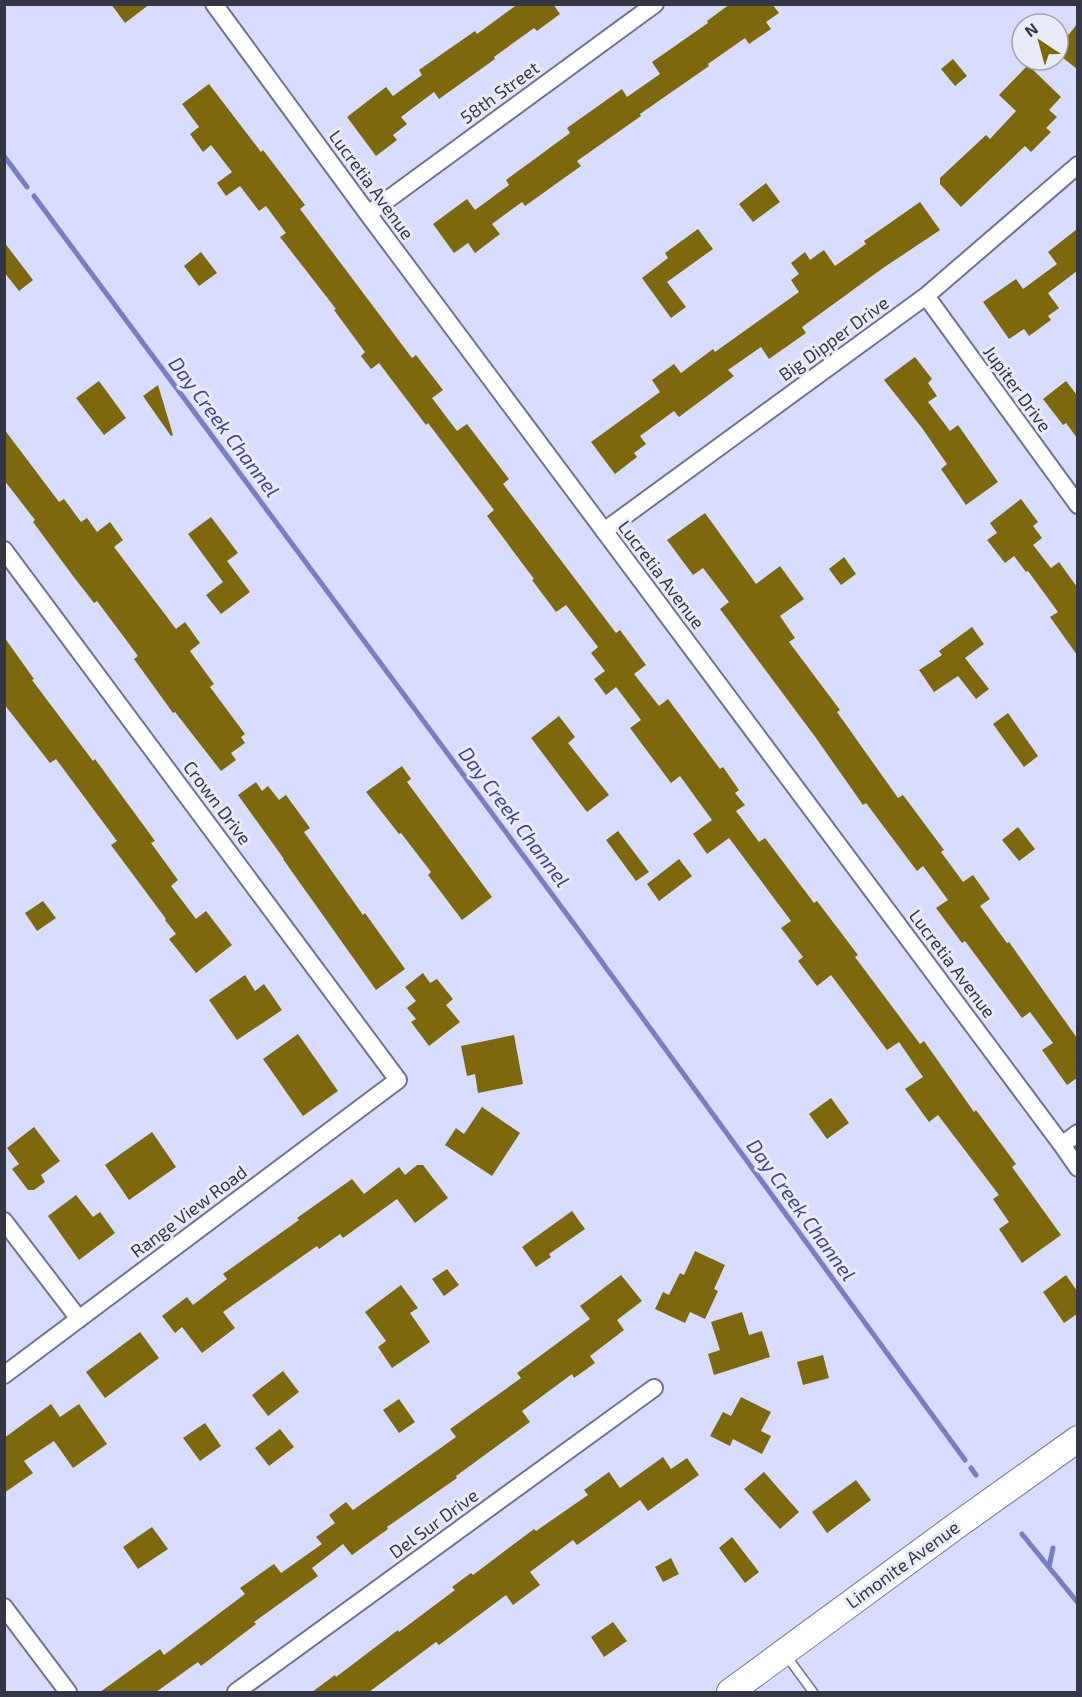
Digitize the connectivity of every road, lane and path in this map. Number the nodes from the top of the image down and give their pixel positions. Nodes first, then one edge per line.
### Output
1 (214, 4) edge
2 (655, 4) edge
3 (1077, 165) edge
4 (368, 214) junction
5 (926, 296) junction
6 (1077, 505) edge
7 (604, 531) junction
8 (4, 550) edge
9 (398, 1080) joint
10 (1077, 1133) edge
11 (1062, 1144) junction
12 (1077, 1168) edge
13 (4, 1221) edge
14 (79, 1319) junction
15 (4, 1375) edge
16 (654, 1388) dead end
17 (1077, 1439) edge
18 (4, 1607) edge
19 (784, 1653) junction
20 (68, 1692) edge
21 (236, 1692) edge
22 (730, 1692) edge
23 (813, 1692) edge

1 - 4 street, Lucretia Avenue
2 - 4 street, 58th Street
3 - 5 street, Big Dipper Drive
4 - 7 street, Lucretia Avenue
5 - 6 street, Jupiter Drive
5 - 7 street, Big Dipper Drive
7 - 11 street, Lucretia Avenue
8 - 9 street, Crown Drive
9 - 14 street, Range View Road
10 - 11 street
11 - 12 street, Lucretia Avenue
13 - 14 street
14 - 15 street, Range View Road
16 - 21 street, Del Sur Drive
17 - 19 main road, Limonite Avenue
18 - 20 street
19 - 22 main road, Limonite Avenue
19 - 23 lane

